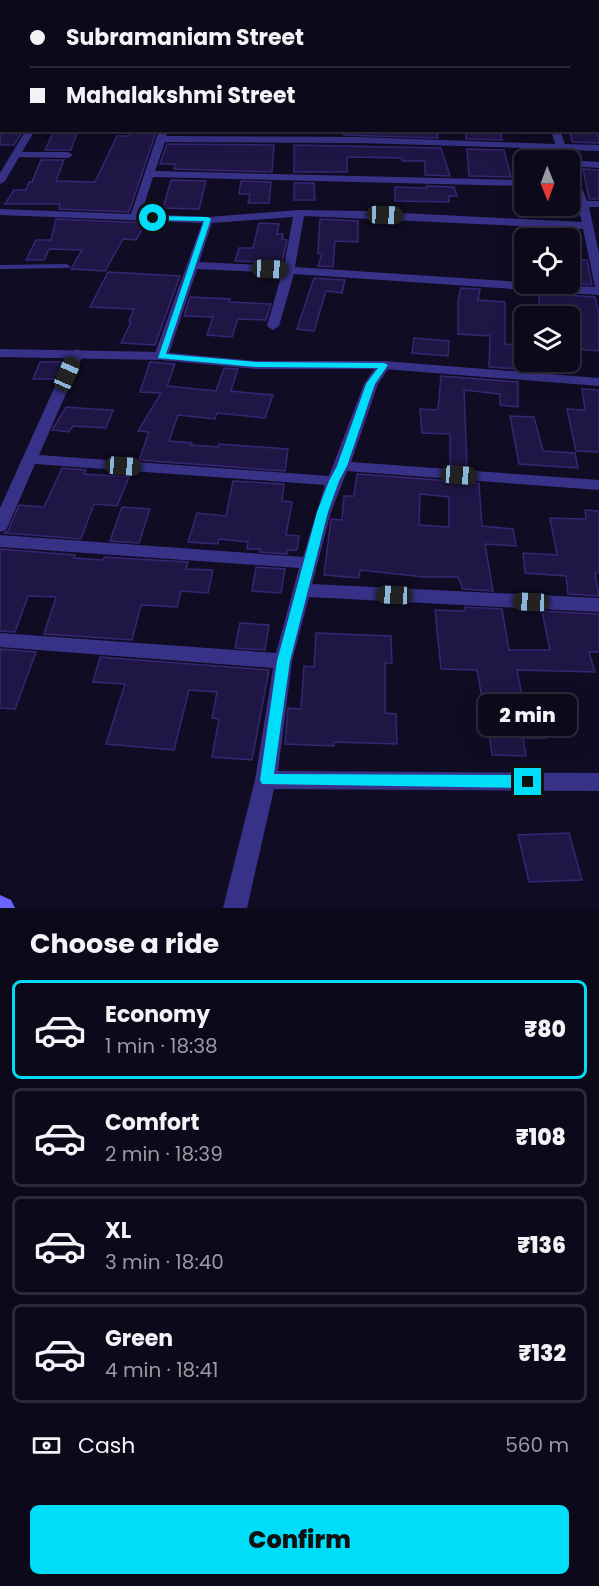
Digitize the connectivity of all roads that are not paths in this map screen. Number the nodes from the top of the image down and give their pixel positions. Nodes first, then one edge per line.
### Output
1 (30, 132) edge
2 (556, 132) edge
3 (162, 135) edge
4 (274, 135) edge
5 (561, 147) junction
6 (599, 148) edge
7 (562, 150) edge
8 (16, 155) junction
9 (68, 155) dead end
10 (580, 164) edge
11 (599, 165) edge
12 (4, 168) edge
13 (149, 174) junction
14 (0, 181) edge
15 (514, 183) edge
16 (580, 200) edge
17 (582, 204) junction
18 (599, 204) edge
19 (0, 212) edge
20 (299, 213) junction
21 (135, 217) junction
22 (208, 219) junction
23 (588, 226) junction
24 (193, 265) junction
25 (66, 266) dead end
26 (0, 267) edge
27 (289, 270) junction
28 (599, 285) edge
29 (599, 291) edge
30 (273, 326) dead end
31 (0, 353) edge
32 (76, 353) junction
33 (161, 356) junction
34 (384, 365) junction
35 (599, 382) edge
36 (29, 459) junction
37 (338, 474) junction
38 (599, 485) edge
39 (0, 526) edge
40 (0, 541) edge
41 (309, 563) junction
42 (303, 590) junction
43 (599, 605) edge
44 (0, 640) edge
45 (283, 661) junction
46 (266, 780) junction
47 (599, 782) edge
48 (235, 908) edge

1 - 8 street
2 - 5 street
3 - 4 street
3 - 13 street
4 - 5 street
5 - 6 street
5 - 7 street
8 - 9 street
8 - 12 street
10 - 11 street
12 - 14 street
13 - 15 street
13 - 21 street
16 - 17 street
17 - 18 street
17 - 23 street
19 - 21 street
20 - 22 street
20 - 23 street
20 - 27 street
21 - 22 street
22 - 24 street
23 - 28 street
24 - 27 street
24 - 33 street
25 - 26 lane
27 - 29 street
27 - 30 street
31 - 32 street
32 - 33 street
32 - 36 street
33 - 34 street
34 - 35 street
34 - 37 street
36 - 37 street
36 - 39 street
37 - 38 street
37 - 41 street
40 - 41 street
41 - 42 street
42 - 43 street
42 - 45 street
44 - 45 street
45 - 46 street
46 - 47 street
46 - 48 street

